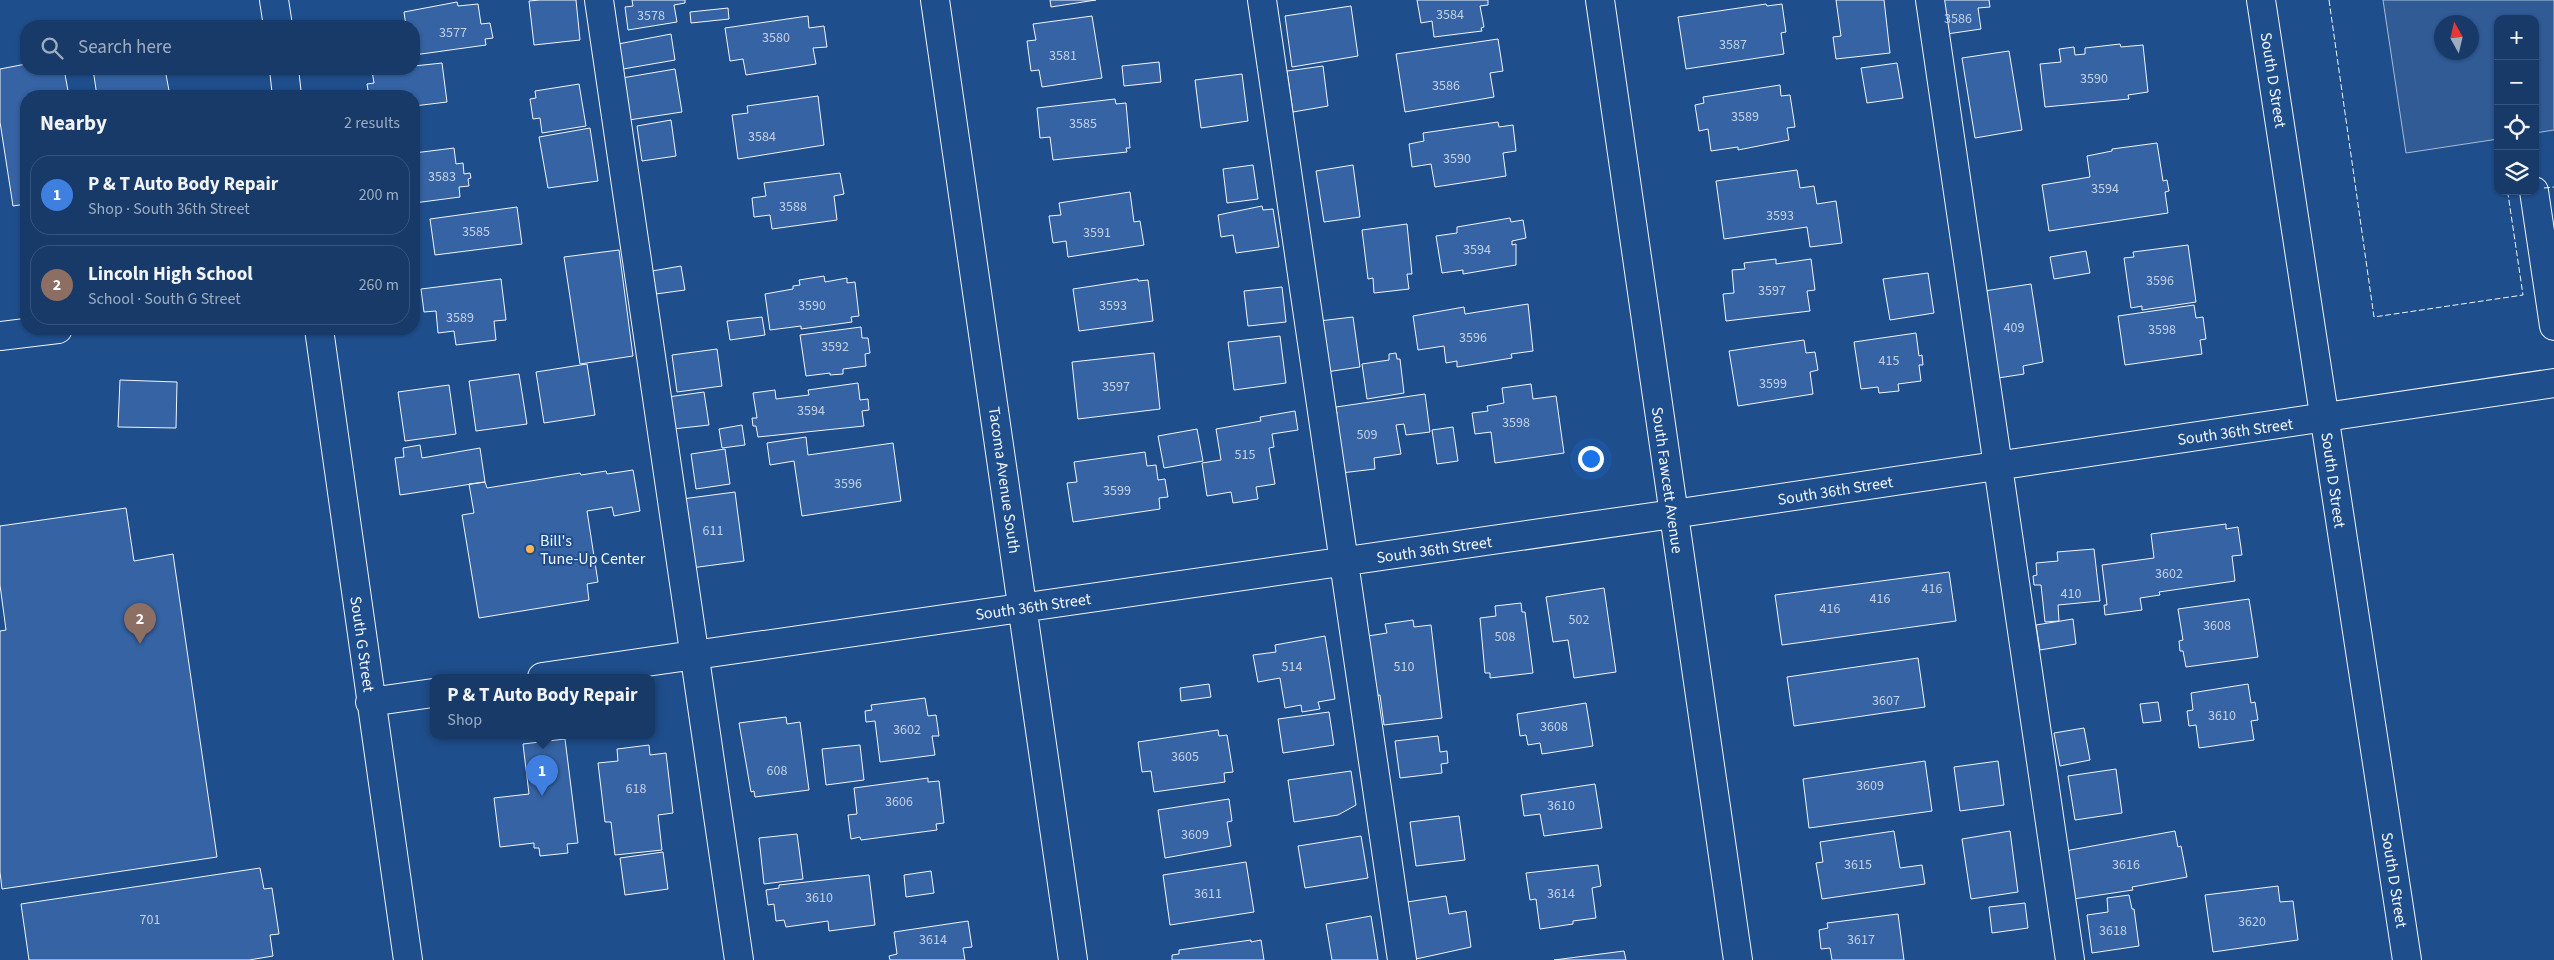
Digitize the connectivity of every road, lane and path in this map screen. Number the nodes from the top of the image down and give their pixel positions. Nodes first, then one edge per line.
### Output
1 (274, 0) edge
2 (600, 0) edge
3 (935, 0) edge
4 (1262, 0) edge
5 (1600, 0) edge
6 (1930, 0) edge
7 (2261, 0) edge
8 (277, 20) edge
9 (285, 75) edge
10 (286, 90) edge
11 (2535, 195) edge
12 (2554, 326) edge
13 (20, 334) edge
14 (320, 335) edge
15 (0, 337) edge
16 (2554, 383) edge
17 (2326, 418) junction
18 (1998, 466) junction
19 (1673, 514) junction
20 (1344, 562) junction
21 (1023, 608) junction
22 (695, 655) junction
23 (563, 674) edge
24 (430, 693) edge
25 (370, 702) junction
26 (408, 960) edge
27 (739, 960) edge
28 (1073, 960) edge
29 (1402, 960) edge
30 (1738, 960) edge
31 (2070, 960) edge
32 (2407, 960) edge

1 - 8 street
2 - 22 street
3 - 21 street, Tacoma Avenue South
4 - 20 street
5 - 19 street, South Fawcett Avenue
6 - 18 street
7 - 17 street, South D Street
9 - 10 street
11 - 12 street
13 - 15 street
14 - 25 street, South G Street
16 - 17 street, South 36th Street
17 - 18 street, South 36th Street
17 - 32 street, South D Street
18 - 19 street, South 36th Street
18 - 31 street
19 - 20 street, South 36th Street
19 - 30 street, South Fawcett Avenue
20 - 21 street, South 36th Street
20 - 29 street
21 - 22 street, South 36th Street
21 - 28 street, Tacoma Avenue South
22 - 23 street, South 36th Street
22 - 27 street
24 - 25 street
25 - 26 street, South G Street

